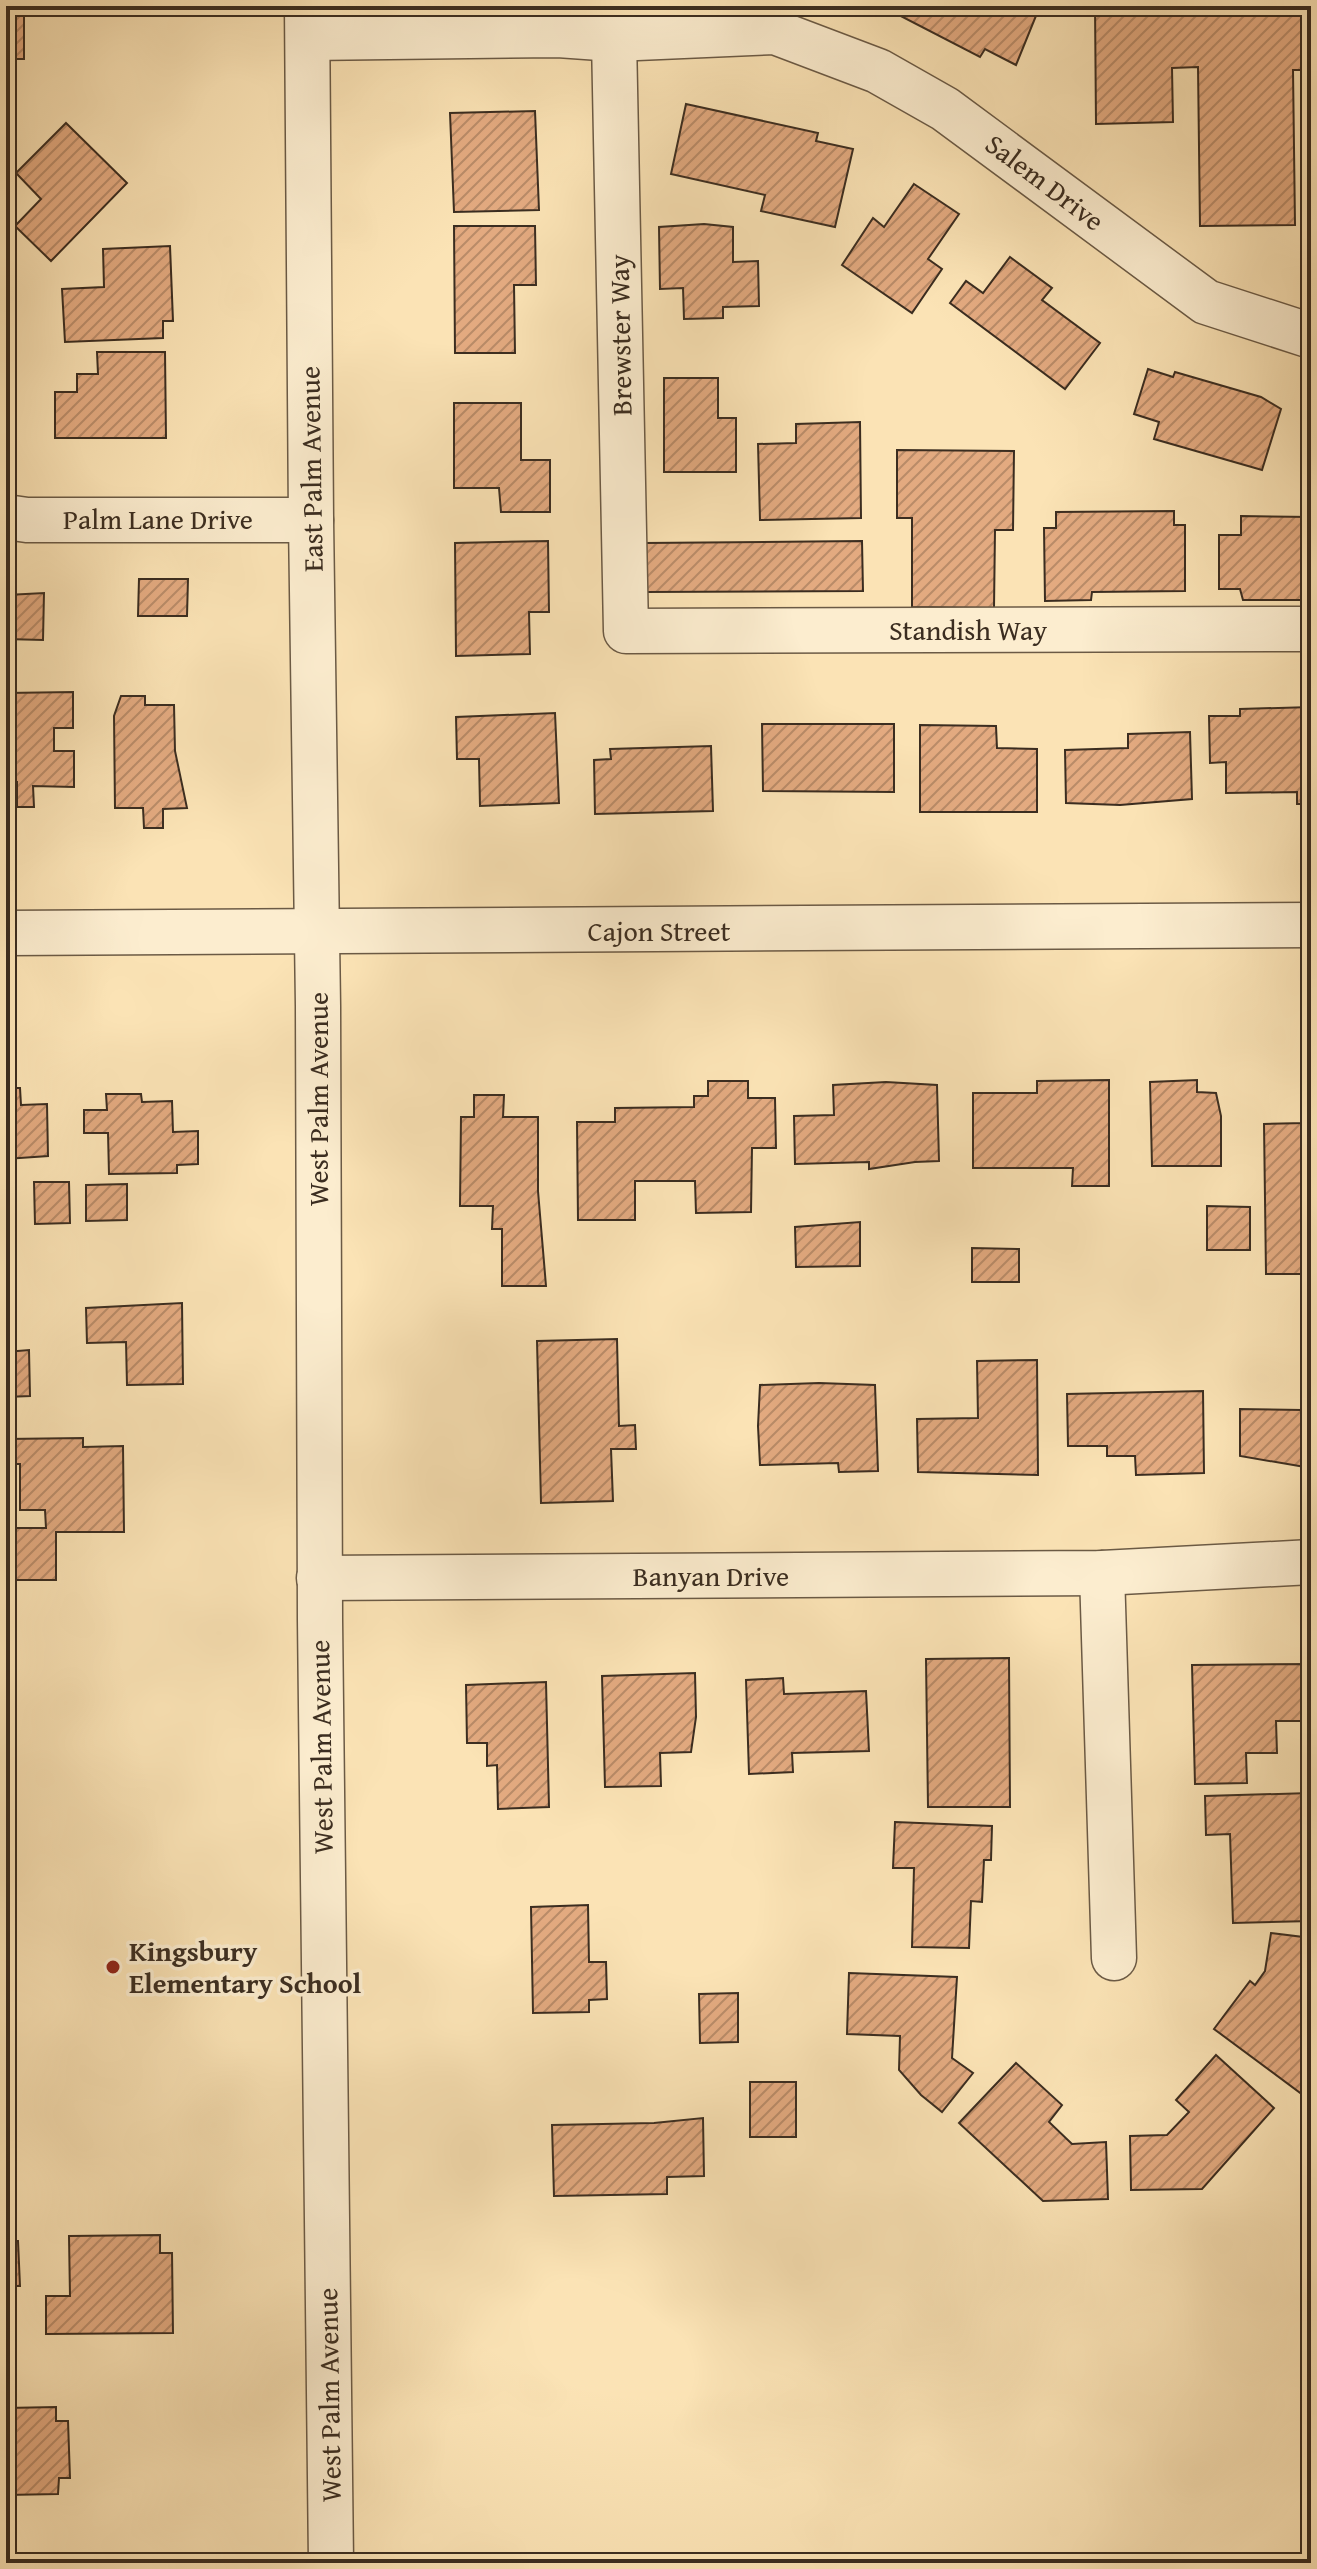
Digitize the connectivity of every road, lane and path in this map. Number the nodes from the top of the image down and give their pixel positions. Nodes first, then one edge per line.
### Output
1 (775, 19) edge
2 (308, 22) edge
3 (614, 39) junction
4 (1311, 336) edge
5 (6, 517) edge
6 (311, 520) junction
7 (1311, 629) edge
8 (626, 631) joint
9 (1311, 925) edge
10 (317, 932) junction
11 (6, 933) edge
12 (1311, 1562) edge
13 (1102, 1573) junction
14 (319, 1578) junction
15 (1114, 1958) dead end
16 (331, 2563) edge

1 - 3 street
1 - 4 street, Salem Drive
2 - 3 street
2 - 6 street, East Palm Avenue
3 - 8 street, Brewster Way
5 - 6 street, Palm Lane Drive
6 - 10 street, East Palm Avenue
7 - 8 street, Standish Way
9 - 10 street, Cajon Street
10 - 11 street, Cajon Street
10 - 14 street, West Palm Avenue
12 - 13 street, Banyan Drive
13 - 14 street, Banyan Drive
13 - 15 street
14 - 16 street, West Palm Avenue

